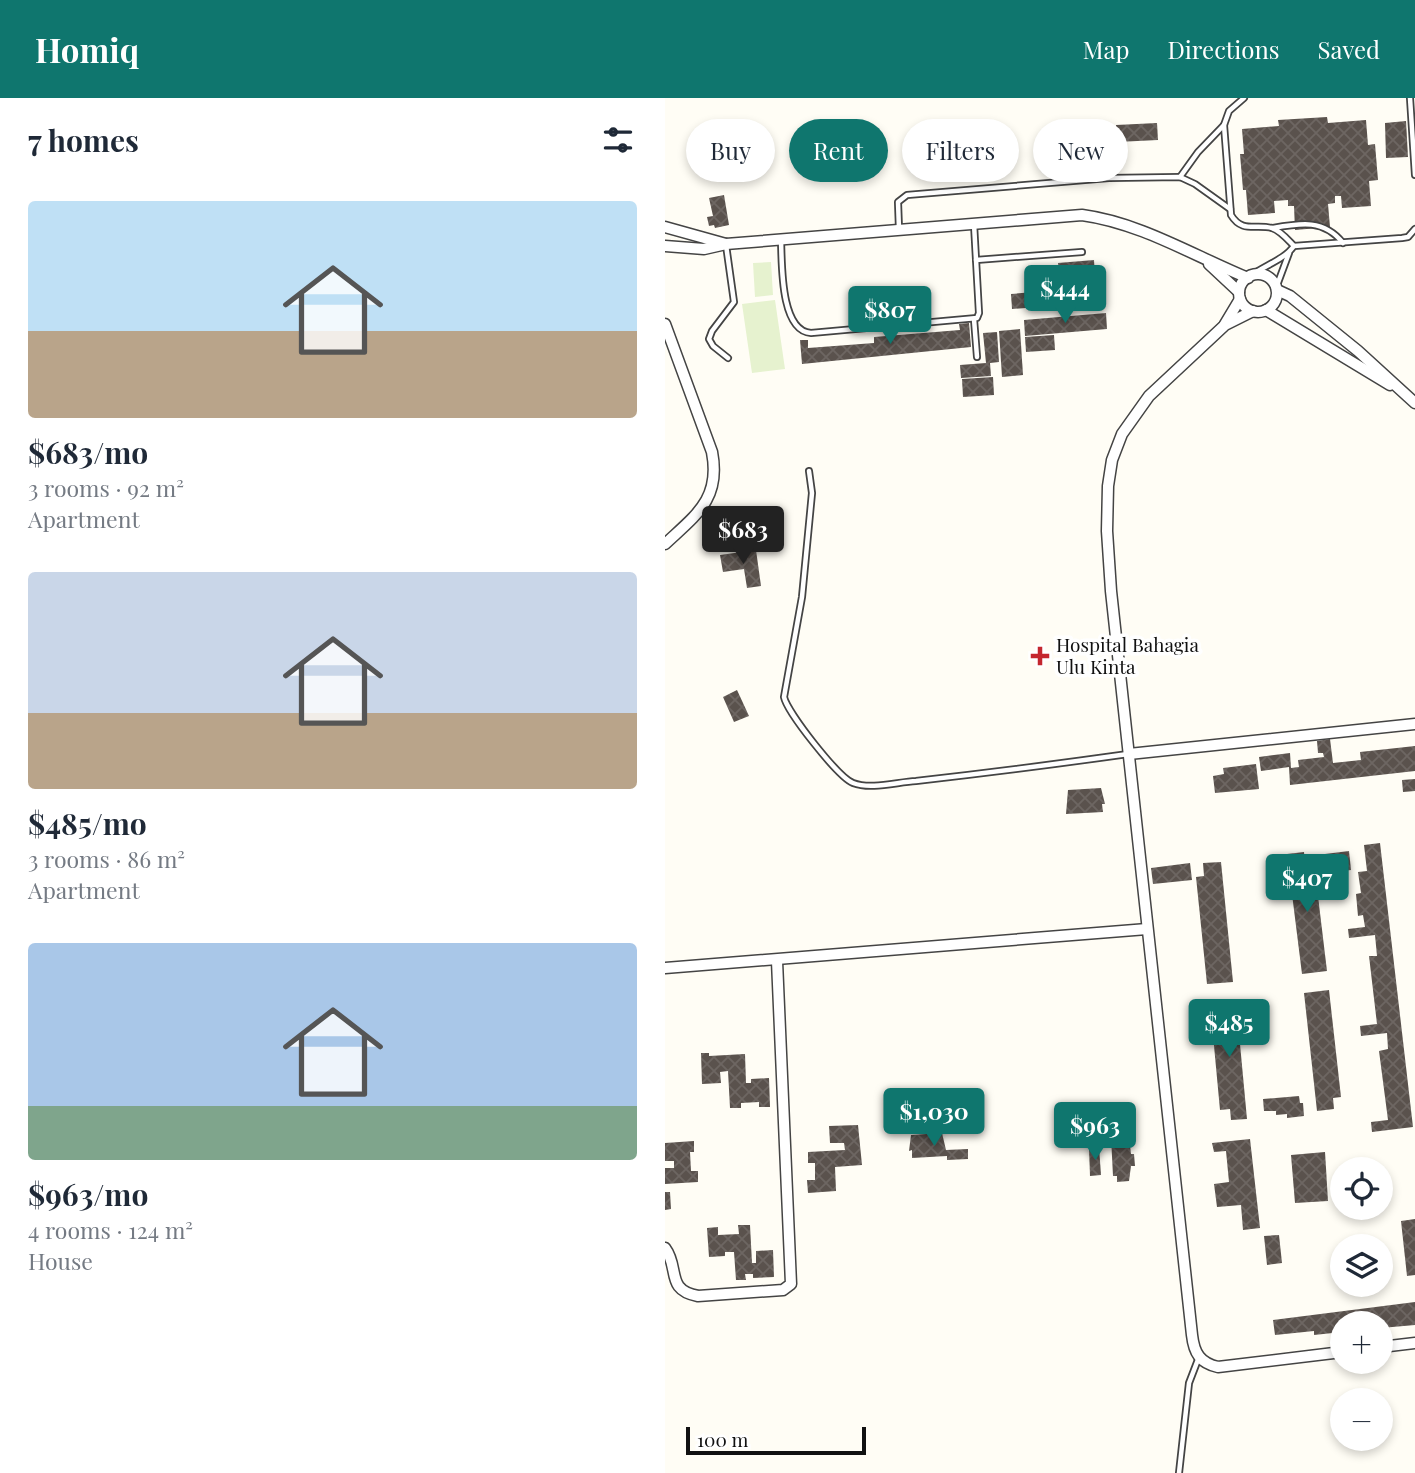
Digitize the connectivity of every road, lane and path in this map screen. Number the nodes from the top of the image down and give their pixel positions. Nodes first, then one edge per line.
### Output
1 (1244, 98) edge
2 (1410, 98) edge
3 (1414, 117) edge
4 (1224, 125) junction
5 (1415, 176) edge
6 (1180, 177) junction
7 (1230, 209) junction
8 (974, 223) junction
9 (665, 227) edge
10 (1273, 228) junction
11 (899, 229) junction
12 (1415, 229) edge
13 (781, 240) junction
14 (1343, 243) junction
15 (726, 244) junction
16 (665, 246) edge
17 (1294, 246) junction
18 (1082, 252) dead end
19 (1290, 253) junction
20 (977, 260) junction
21 (1206, 261) junction
22 (1250, 276) junction
23 (1276, 289) junction
24 (1240, 295) junction
25 (1266, 310) junction
26 (1254, 311) junction
27 (974, 319) junction
28 (665, 324) edge
29 (1225, 325) junction
30 (977, 357) dead end
31 (728, 358) dead end
32 (1405, 394) junction
33 (1415, 403) edge
34 (809, 471) dead end
35 (665, 544) edge
36 (1415, 724) edge
37 (1129, 754) junction
38 (1147, 929) junction
39 (777, 961) junction
40 (665, 968) edge
41 (665, 1248) edge
42 (1415, 1343) edge
43 (1393, 1346) edge
44 (1330, 1353) edge
45 (1199, 1357) junction
46 (1179, 1473) edge

1 - 4 lane
2 - 3 lane
3 - 5 lane
4 - 6 lane
4 - 7 lane
6 - 7 lane
6 - 11 lane
7 - 10 lane
8 - 11 street
8 - 20 lane
8 - 21 street
9 - 15 street
10 - 14 lane
10 - 17 lane
11 - 13 street
12 - 14 lane
13 - 15 street
13 - 27 lane
14 - 17 lane
15 - 16 street
15 - 31 lane
17 - 19 lane
18 - 20 lane
19 - 22 lane
19 - 23 lane
20 - 27 lane
21 - 22 street
21 - 24 street
22 - 23 street
22 - 24 street
23 - 25 street
23 - 32 street
24 - 26 street
24 - 29 street
25 - 26 street
25 - 32 street
26 - 29 street
27 - 30 lane
28 - 35 street
29 - 37 street
32 - 33 street
34 - 37 lane
36 - 37 street
37 - 38 street
38 - 39 street
38 - 45 street
39 - 40 street
39 - 41 street
42 - 43 street
44 - 45 street
45 - 46 lane

